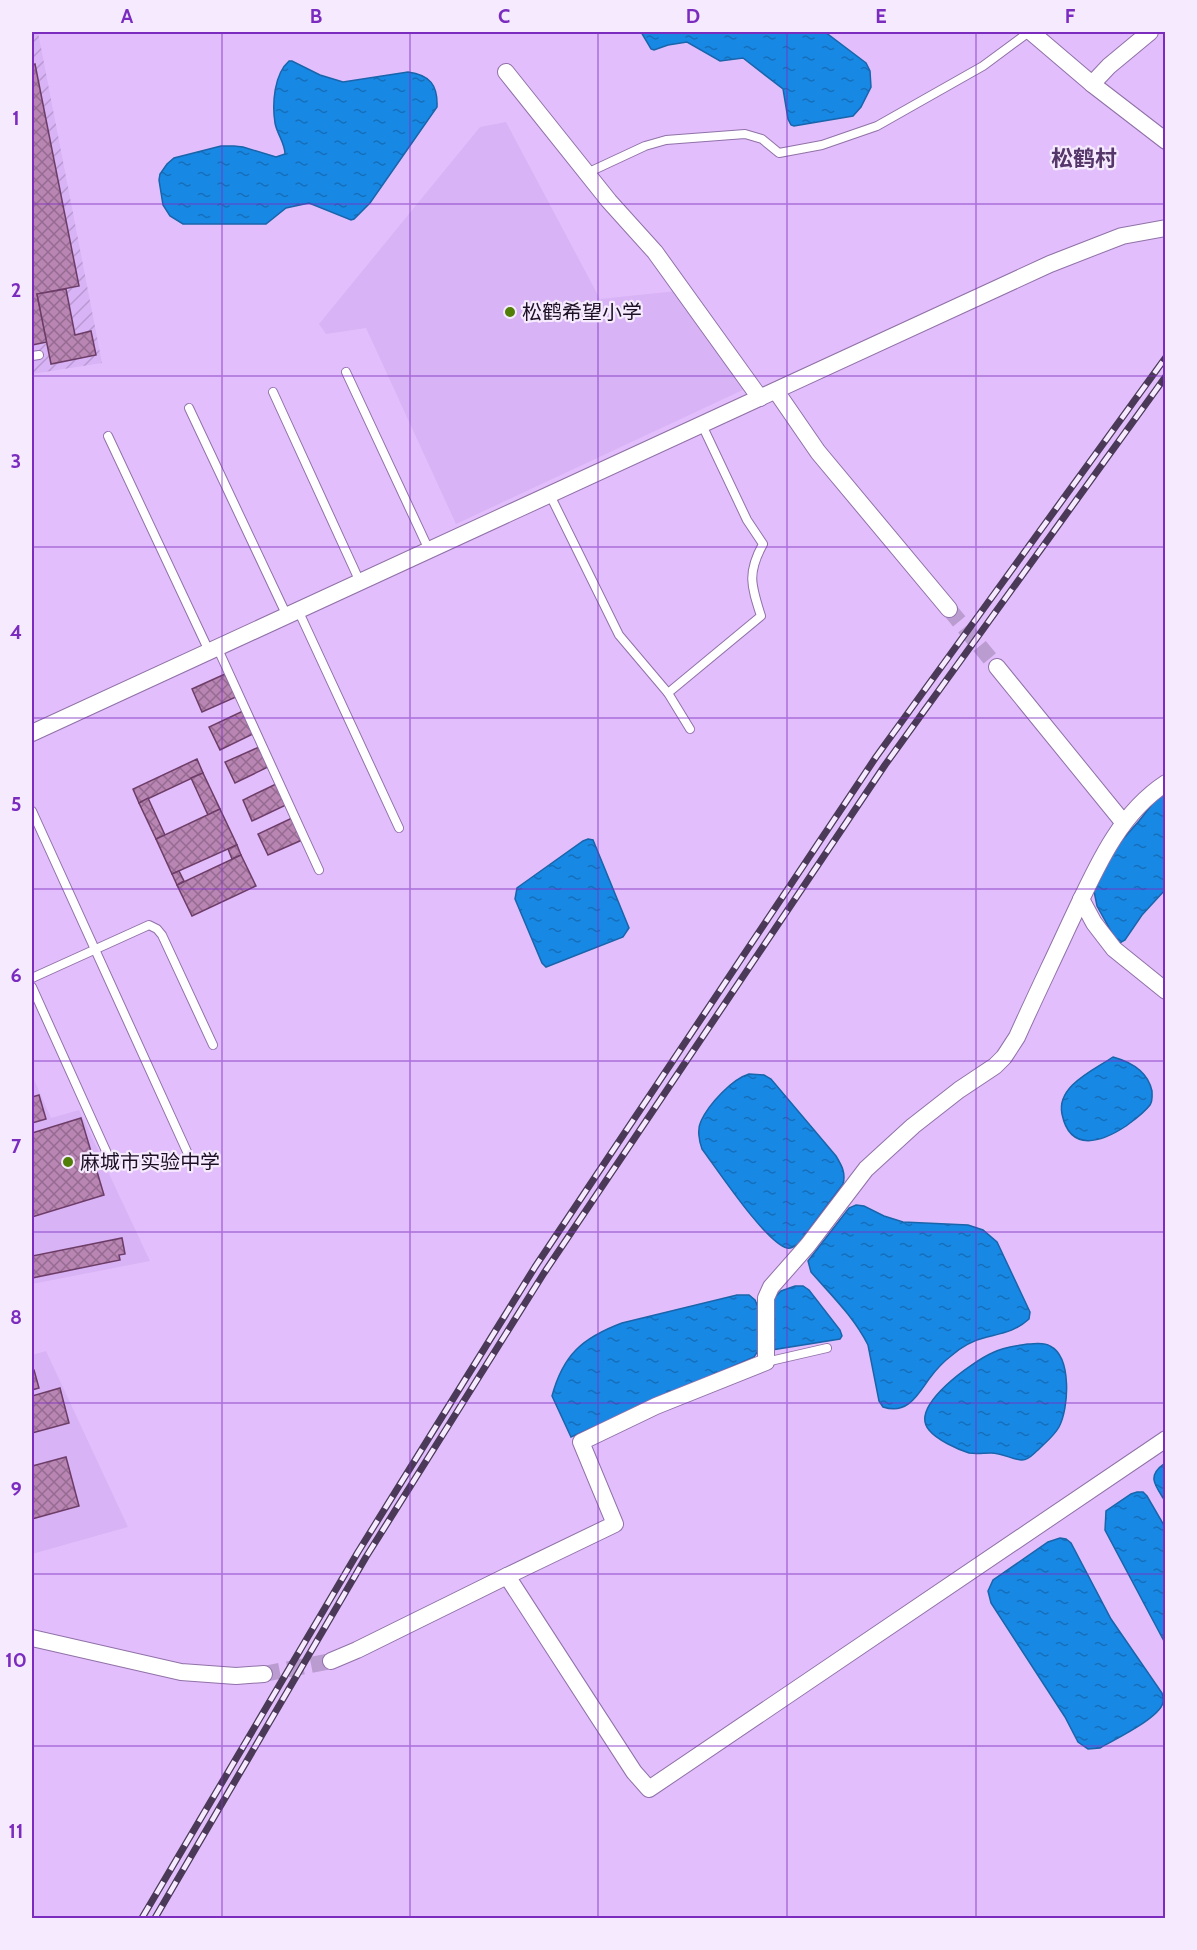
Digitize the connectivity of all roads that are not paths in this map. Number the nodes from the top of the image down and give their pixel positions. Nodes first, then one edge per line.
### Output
1 (1030, 32) edge
2 (1150, 32) edge
3 (507, 72) dead end
4 (1092, 84) junction
5 (1166, 141) edge
6 (587, 173) junction
7 (1166, 228) edge
8 (346, 372) dead end
9 (776, 391) junction
10 (273, 392) dead end
11 (760, 398) junction
12 (189, 408) dead end
13 (702, 425) junction
14 (108, 436) dead end
15 (550, 495) junction
16 (429, 550) junction
17 (360, 582) junction
18 (949, 609) tunnel mouth
19 (293, 613) junction
20 (213, 649) junction
21 (997, 667) tunnel mouth
22 (668, 693) junction
23 (690, 729) dead end
24 (32, 733) edge
25 (1166, 783) edge
26 (32, 810) edge
27 (1123, 822) junction
28 (399, 828) dead end
29 (319, 870) dead end
30 (1081, 899) junction
31 (95, 950) junction
32 (32, 978) edge
33 (32, 987) edge
34 (1166, 991) edge
35 (213, 1045) dead end
36 (189, 1156) dead end
37 (111, 1162) dead end
38 (827, 1348) dead end
39 (766, 1362) junction
40 (1166, 1439) edge
41 (507, 1576) junction
42 (32, 1638) edge
43 (331, 1661) tunnel mouth
44 (264, 1674) tunnel mouth

1 - 4 street
1 - 6 lane
2 - 4 street
3 - 6 street
4 - 5 street
6 - 11 street
7 - 9 street
8 - 16 lane
9 - 11 street
9 - 18 street
10 - 17 lane
11 - 13 street
12 - 19 lane
13 - 15 street
13 - 22 lane
14 - 20 lane
15 - 16 street
15 - 22 lane
16 - 17 street
17 - 19 street
19 - 20 street
19 - 28 lane
20 - 24 street
20 - 29 lane
21 - 27 street
22 - 23 lane
25 - 27 street
26 - 31 lane
27 - 30 street
30 - 34 street
30 - 39 street
31 - 32 lane
31 - 35 lane
31 - 36 lane
33 - 37 lane
38 - 39 lane
39 - 41 street
40 - 41 street
41 - 43 street
42 - 44 street

